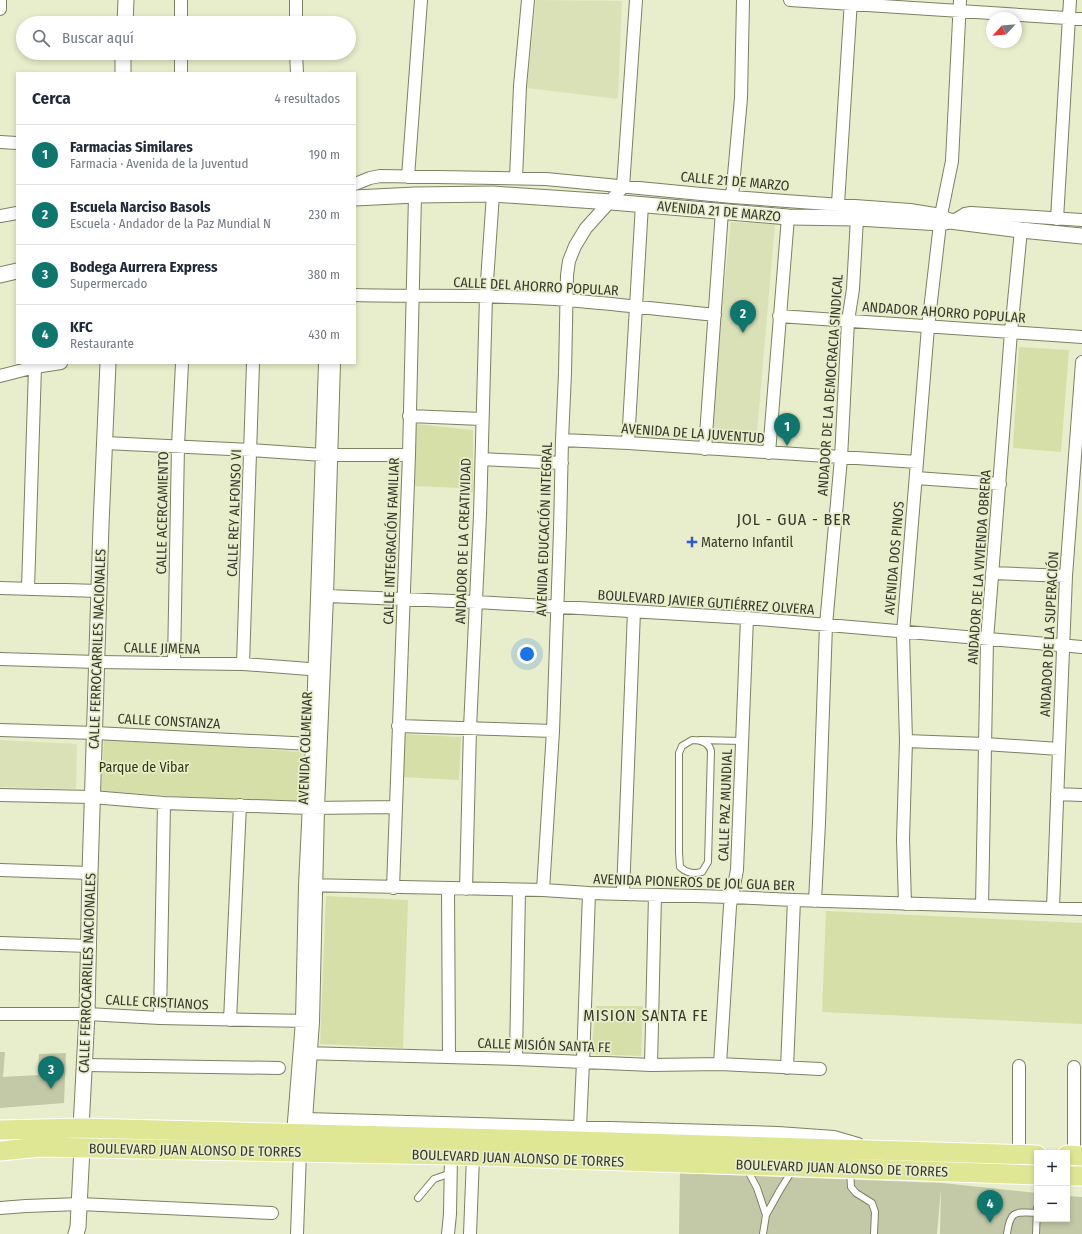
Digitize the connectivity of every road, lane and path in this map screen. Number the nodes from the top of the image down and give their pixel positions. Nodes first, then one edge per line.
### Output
1 (0, 0) edge
2 (126, 0) edge
3 (182, 0) edge
4 (296, 0) edge
5 (421, 0) edge
6 (528, 0) edge
7 (636, 0) edge
8 (743, 0) edge
9 (790, 0) edge
10 (1070, 0) edge
11 (851, 2) edge
12 (960, 6) edge
13 (0, 9) edge
14 (125, 16) edge
15 (181, 16) edge
16 (296, 16) edge
17 (1069, 18) junction
18 (1082, 19) edge
19 (123, 60) edge
20 (181, 60) edge
21 (296, 60) edge
22 (123, 72) edge
23 (181, 72) edge
24 (297, 72) edge
25 (0, 142) edge
26 (16, 143) edge
27 (408, 176) junction
28 (516, 178) junction
29 (356, 184) edge
30 (623, 187) junction
31 (492, 194) junction
32 (416, 195) junction
33 (732, 197) junction
34 (356, 198) edge
35 (611, 202) junction
36 (642, 204) junction
37 (838, 204) junction
38 (722, 211) junction
39 (16, 213) edge
40 (0, 216) edge
41 (788, 217) junction
42 (857, 218) junction
43 (1057, 219) junction
44 (947, 220) junction
45 (1082, 220) edge
46 (1021, 230) junction
47 (1082, 236) edge
48 (16, 272) edge
49 (0, 275) edge
50 (356, 295) edge
51 (412, 296) junction
52 (486, 296) junction
53 (567, 300) junction
54 (636, 307) junction
55 (715, 315) junction
56 (780, 316) junction
57 (848, 321) junction
58 (928, 327) junction
59 (1011, 332) junction
60 (1082, 337) edge
61 (1082, 362) edge
62 (52, 364) edge
63 (108, 364) edge
64 (182, 364) edge
65 (253, 364) edge
66 (325, 364) edge
67 (334, 364) edge
68 (35, 366) junction
69 (0, 376) edge
70 (410, 416) junction
71 (482, 419) junction
72 (562, 440) junction
73 (105, 443) junction
74 (628, 443) junction
75 (178, 446) junction
76 (705, 449) junction
77 (251, 450) junction
78 (769, 453) junction
79 (327, 455) junction
80 (409, 455) junction
81 (841, 458) junction
82 (482, 459) junction
83 (917, 462) junction
84 (562, 463) junction
85 (916, 478) junction
86 (1000, 484) junction
87 (1078, 490) edge
88 (992, 573) junction
89 (1066, 576) junction
90 (0, 588) edge
91 (28, 589) junction
92 (99, 591) junction
93 (327, 596) junction
94 (403, 598) junction
95 (477, 602) junction
96 (557, 607) junction
97 (634, 611) junction
98 (747, 618) junction
99 (826, 625) junction
100 (904, 632) junction
101 (987, 640) junction
102 (1063, 646) junction
103 (1082, 648) edge
104 (0, 659) edge
105 (97, 662) junction
106 (174, 663) junction
107 (244, 664) junction
108 (319, 669) junction
109 (398, 726) junction
110 (470, 728) junction
111 (0, 730) edge
112 (553, 731) junction
113 (95, 732) junction
114 (699, 740) junction
115 (742, 741) junction
116 (906, 741) junction
117 (312, 744) junction
118 (985, 744) junction
119 (1059, 749) junction
120 (1057, 794) junction
121 (0, 795) edge
122 (1082, 795) edge
123 (92, 797) junction
124 (164, 803) junction
125 (240, 805) junction
126 (396, 807) junction
127 (313, 808) junction
128 (0, 870) edge
129 (90, 873) junction
130 (311, 885) junction
131 (393, 888) junction
132 (448, 889) junction
133 (466, 889) junction
134 (519, 890) junction
135 (543, 890) junction
136 (589, 893) junction
137 (623, 894) junction
138 (656, 895) junction
139 (731, 897) junction
140 (794, 900) junction
141 (815, 901) junction
142 (905, 904) junction
143 (982, 906) junction
144 (1054, 908) junction
145 (1082, 909) edge
146 (0, 943) edge
147 (89, 946) junction
148 (0, 1014) edge
149 (88, 1014) junction
150 (160, 1018) junction
151 (230, 1020) junction
152 (307, 1021) junction
153 (305, 1053) junction
154 (449, 1057) junction
155 (516, 1059) junction
156 (583, 1062) junction
157 (720, 1064) junction
158 (85, 1065) junction
159 (651, 1065) junction
160 (1019, 1066) dead end
161 (1074, 1067) dead end
162 (279, 1068) dead end
163 (787, 1068) junction
164 (820, 1069) dead end
165 (580, 1127) junction
166 (81, 1128) junction
167 (301, 1129) junction
168 (0, 1130) edge
169 (82, 1148) junction
170 (874, 1150) junction
171 (0, 1151) edge
172 (300, 1152) junction
173 (1028, 1155) edge
174 (1074, 1156) edge
175 (473, 1157) junction
176 (451, 1164) junction
177 (745, 1165) junction
178 (795, 1167) junction
179 (850, 1169) junction
180 (1034, 1175) edge
181 (1070, 1176) edge
182 (1082, 1176) edge
183 (418, 1198) dead end
184 (80, 1204) junction
185 (0, 1208) edge
186 (272, 1213) dead end
187 (1034, 1214) edge
188 (766, 1215) junction
189 (1037, 1222) edge
190 (78, 1232) edge
191 (297, 1234) edge
192 (448, 1234) edge
193 (470, 1234) edge
194 (763, 1234) edge
195 (874, 1234) edge
196 (1007, 1234) edge
197 (1036, 1234) edge

1 - 13 street
2 - 14 street
3 - 15 street
4 - 16 street
5 - 27 street
6 - 28 street
7 - 30 street
8 - 33 street
9 - 11 street
10 - 17 street
11 - 12 street
11 - 37 street
12 - 17 street
12 - 44 street, AVENIDA DOS PINOS
17 - 18 street
17 - 43 street
19 - 22 street
20 - 23 street
21 - 24 street
25 - 26 street
27 - 28 street, CALLE 21 DE MARZO
27 - 29 street, CALLE 21 DE MARZO
28 - 30 street, CALLE 21 DE MARZO
30 - 33 street, CALLE 21 DE MARZO
30 - 35 street, AVENIDA EDUCACIÓN INTEGRAL
31 - 32 street, AVENIDA 21 DE MARZO
31 - 35 street, AVENIDA 21 DE MARZO
31 - 52 street, ANDADOR DE LA CREATIVIDAD
32 - 34 street, AVENIDA 21 DE MARZO
32 - 51 street, CALLE INTEGRACIÓN FAMILIAR
33 - 37 street, CALLE 21 DE MARZO
35 - 36 street, AVENIDA 21 DE MARZO
35 - 53 street, AVENIDA EDUCACIÓN INTEGRAL
36 - 38 street, AVENIDA 21 DE MARZO
36 - 54 street
37 - 44 street, CALLE 21 DE MARZO
38 - 41 street, AVENIDA 21 DE MARZO
38 - 55 street
39 - 40 street
41 - 42 street, AVENIDA 21 DE MARZO
41 - 56 street
42 - 44 street, AVENIDA 21 DE MARZO
42 - 57 street, ANDADOR DE LA DEMOCRACIA SINDICAL
43 - 44 street
43 - 45 street
44 - 46 street, AVENIDA 21 DE MARZO
44 - 58 street, AVENIDA DOS PINOS
46 - 47 street, AVENIDA 21 DE MARZO
46 - 59 street, ANDADOR DE LA VIVIENDA OBRERA
48 - 49 street
50 - 51 street, CALLE DEL AHORRO POPULAR
51 - 52 street, CALLE DEL AHORRO POPULAR
51 - 70 street, CALLE INTEGRACIÓN FAMILIAR
52 - 53 street, CALLE DEL AHORRO POPULAR
52 - 71 street, ANDADOR DE LA CREATIVIDAD
53 - 54 street, CALLE DEL AHORRO POPULAR
53 - 72 street, AVENIDA EDUCACIÓN INTEGRAL
54 - 55 street, CALLE DEL AHORRO POPULAR
54 - 74 street
55 - 76 street
56 - 57 street, ANDADOR AHORRO POPULAR
56 - 78 street
57 - 58 street, ANDADOR AHORRO POPULAR
57 - 81 street, ANDADOR DE LA DEMOCRACIA SINDICAL
58 - 59 street, ANDADOR AHORRO POPULAR
58 - 83 street, AVENIDA DOS PINOS
59 - 60 street, ANDADOR AHORRO POPULAR
59 - 86 street, ANDADOR DE LA VIVIENDA OBRERA
61 - 87 street, ANDADOR DE LA SUPERACIÓN
62 - 68 street
63 - 73 street, CALLE FERROCARRILES NACIONALES
64 - 75 street, CALLE ACERCAMIENTO
65 - 77 street, CALLE REY ALFONSO VI
66 - 79 street, AVENIDA COLMENAR
67 - 79 street, AVENIDA COLMENAR
68 - 69 street
68 - 91 street
70 - 71 street
70 - 80 street, CALLE INTEGRACIÓN FAMILIAR
71 - 82 street, ANDADOR DE LA CREATIVIDAD
72 - 74 street, AVENIDA DE LA JUVENTUD
72 - 84 street, AVENIDA EDUCACIÓN INTEGRAL
73 - 75 street
73 - 92 street, CALLE FERROCARRILES NACIONALES
74 - 76 street, AVENIDA DE LA JUVENTUD
75 - 77 street
75 - 106 street, CALLE ACERCAMIENTO
76 - 78 street, AVENIDA DE LA JUVENTUD
77 - 79 street
77 - 107 street, CALLE REY ALFONSO VI
78 - 81 street, AVENIDA DE LA JUVENTUD
79 - 80 street
79 - 93 street, AVENIDA COLMENAR
79 - 108 street, AVENIDA COLMENAR
80 - 94 street, CALLE INTEGRACIÓN FAMILIAR
81 - 83 street, AVENIDA DE LA JUVENTUD
81 - 99 street, ANDADOR DE LA DEMOCRACIA SINDICAL
82 - 84 street
82 - 95 street, ANDADOR DE LA CREATIVIDAD
83 - 85 street, AVENIDA DOS PINOS
84 - 96 street, AVENIDA EDUCACIÓN INTEGRAL
85 - 86 street
85 - 100 street, AVENIDA DOS PINOS
86 - 88 street, ANDADOR DE LA VIVIENDA OBRERA
87 - 89 street, ANDADOR DE LA SUPERACIÓN
88 - 89 street
88 - 101 street, ANDADOR DE LA VIVIENDA OBRERA
89 - 102 street, ANDADOR DE LA SUPERACIÓN
90 - 91 street
91 - 92 street
92 - 105 street, CALLE FERROCARRILES NACIONALES
93 - 94 street, BOULEVARD JAVIER GUTIÉRREZ OLVERA
93 - 108 street, AVENIDA COLMENAR
94 - 95 street, BOULEVARD JAVIER GUTIÉRREZ OLVERA
94 - 109 street, CALLE INTEGRACIÓN FAMILIAR
95 - 96 street, BOULEVARD JAVIER GUTIÉRREZ OLVERA
95 - 110 street, ANDADOR DE LA CREATIVIDAD
96 - 97 street, BOULEVARD JAVIER GUTIÉRREZ OLVERA
96 - 112 street, AVENIDA EDUCACIÓN INTEGRAL
97 - 98 street, BOULEVARD JAVIER GUTIÉRREZ OLVERA
97 - 137 street
98 - 99 street, BOULEVARD JAVIER GUTIÉRREZ OLVERA
98 - 115 street, CALLE PAZ MUNDIAL
99 - 100 street, BOULEVARD JAVIER GUTIÉRREZ OLVERA
99 - 141 street, ANDADOR DE LA DEMOCRACIA SINDICAL
100 - 101 street, BOULEVARD JAVIER GUTIÉRREZ OLVERA
100 - 116 street, AVENIDA DOS PINOS
101 - 102 street, BOULEVARD JAVIER GUTIÉRREZ OLVERA
101 - 118 street, ANDADOR DE LA VIVIENDA OBRERA
102 - 103 street, BOULEVARD JAVIER GUTIÉRREZ OLVERA
102 - 119 street, ANDADOR DE LA SUPERACIÓN
104 - 105 street, CALLE JIMENA
105 - 106 street, CALLE JIMENA
105 - 113 street, CALLE FERROCARRILES NACIONALES
106 - 107 street, CALLE JIMENA
107 - 108 street, CALLE JIMENA
108 - 117 street, AVENIDA COLMENAR
108 - 127 street, AVENIDA COLMENAR
109 - 110 street
109 - 126 street, CALLE INTEGRACIÓN FAMILIAR
110 - 112 street
110 - 133 street, ANDADOR DE LA CREATIVIDAD
111 - 113 street, CALLE CONSTANZA
112 - 135 street, AVENIDA EDUCACIÓN INTEGRAL
113 - 117 street, CALLE CONSTANZA
113 - 123 street, CALLE FERROCARRILES NACIONALES
114 - 114 lane
114 - 115 lane
115 - 139 street, CALLE PAZ MUNDIAL
116 - 118 street
116 - 142 street, AVENIDA DOS PINOS
117 - 127 street, AVENIDA COLMENAR
118 - 119 street
118 - 143 street, ANDADOR DE LA VIVIENDA OBRERA
119 - 120 street, ANDADOR DE LA SUPERACIÓN
120 - 122 street
120 - 144 street, ANDADOR DE LA SUPERACIÓN
121 - 123 street
123 - 124 street
123 - 129 street, CALLE FERROCARRILES NACIONALES
124 - 125 street
124 - 150 street
125 - 127 street
125 - 151 street
126 - 127 street
126 - 131 street, CALLE INTEGRACIÓN FAMILIAR
127 - 130 street, AVENIDA COLMENAR
128 - 129 street
129 - 147 street, CALLE FERROCARRILES NACIONALES
130 - 131 street, AVENIDA PIONEROS DE JOL GUA BER
130 - 152 street, AVENIDA COLMENAR
131 - 132 street, AVENIDA PIONEROS DE JOL GUA BER
132 - 133 street, AVENIDA PIONEROS DE JOL GUA BER
132 - 154 street
133 - 134 street, AVENIDA PIONEROS DE JOL GUA BER
134 - 135 street, AVENIDA PIONEROS DE JOL GUA BER
134 - 155 street
135 - 136 street, AVENIDA PIONEROS DE JOL GUA BER
136 - 137 street, AVENIDA PIONEROS DE JOL GUA BER
136 - 156 street
137 - 138 street, AVENIDA PIONEROS DE JOL GUA BER
138 - 139 street, AVENIDA PIONEROS DE JOL GUA BER
138 - 159 street
139 - 140 street, AVENIDA PIONEROS DE JOL GUA BER
139 - 157 street, CALLE PAZ MUNDIAL
140 - 141 street, AVENIDA PIONEROS DE JOL GUA BER
140 - 163 street
141 - 142 street, AVENIDA PIONEROS DE JOL GUA BER
142 - 143 street, AVENIDA PIONEROS DE JOL GUA BER
143 - 144 street, AVENIDA PIONEROS DE JOL GUA BER
144 - 145 street, AVENIDA PIONEROS DE JOL GUA BER
146 - 147 street
147 - 149 street, CALLE FERROCARRILES NACIONALES
148 - 149 street, CALLE CRISTIANOS
149 - 150 street, CALLE CRISTIANOS
149 - 158 street, CALLE FERROCARRILES NACIONALES
150 - 151 street, CALLE CRISTIANOS
151 - 152 street, CALLE CRISTIANOS
152 - 153 street, AVENIDA COLMENAR
153 - 154 street, CALLE MISIÓN SANTA FE
153 - 167 street, AVENIDA COLMENAR
153 - 167 street, AVENIDA COLMENAR
154 - 155 street, CALLE MISIÓN SANTA FE
155 - 156 street, CALLE MISIÓN SANTA FE
156 - 159 street, CALLE MISIÓN SANTA FE
156 - 165 street
157 - 159 street, CALLE MISIÓN SANTA FE
157 - 163 street, CALLE MISIÓN SANTA FE
158 - 162 street
158 - 166 street, CALLE FERROCARRILES NACIONALES
160 - 173 street
161 - 174 street
163 - 164 street, CALLE MISIÓN SANTA FE
165 - 167 street
165 - 170 street
166 - 167 main road, BOULEVARD JUAN ALONSO DE TORRES
166 - 168 main road, BOULEVARD JUAN ALONSO DE TORRES
167 - 170 main road, BOULEVARD JUAN ALONSO DE TORRES
169 - 171 main road, BOULEVARD JUAN ALONSO DE TORRES
169 - 172 main road, BOULEVARD JUAN ALONSO DE TORRES
169 - 184 street
170 - 173 main road, BOULEVARD JUAN ALONSO DE TORRES
172 - 176 main road, BOULEVARD JUAN ALONSO DE TORRES
172 - 191 street
175 - 176 main road, BOULEVARD JUAN ALONSO DE TORRES
175 - 177 main road, BOULEVARD JUAN ALONSO DE TORRES
175 - 193 street
176 - 183 lane
176 - 192 street
177 - 178 main road, BOULEVARD JUAN ALONSO DE TORRES
177 - 188 lane
178 - 179 main road, BOULEVARD JUAN ALONSO DE TORRES
178 - 188 lane
179 - 180 main road, BOULEVARD JUAN ALONSO DE TORRES
179 - 195 lane
181 - 182 main road
184 - 185 street
184 - 186 street
184 - 190 street
187 - 196 lane
188 - 194 lane
189 - 197 lane

